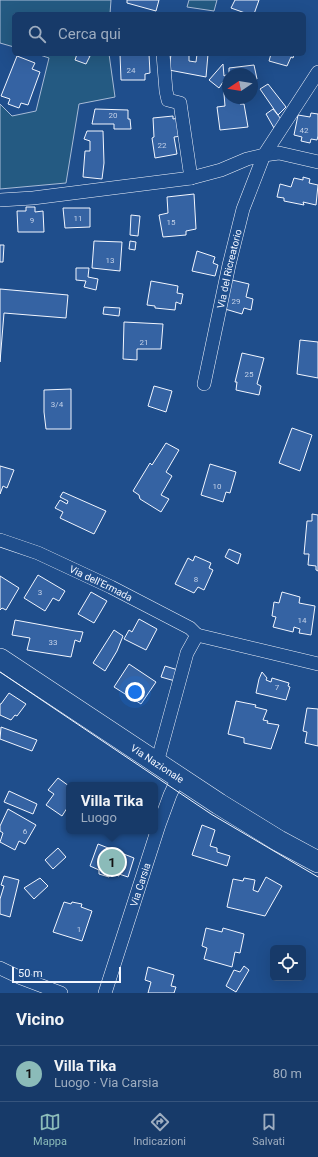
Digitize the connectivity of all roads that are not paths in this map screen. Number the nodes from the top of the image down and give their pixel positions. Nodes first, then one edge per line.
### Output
1 (163, 56) edge
2 (318, 72) edge
3 (264, 155) junction
4 (318, 162) edge
5 (191, 178) junction
6 (0, 200) edge
7 (204, 384) dead end
8 (0, 540) edge
9 (197, 635) junction
10 (0, 659) edge
11 (318, 664) edge
12 (157, 763) junction
13 (178, 778) junction
14 (158, 828) edge
15 (156, 834) edge
16 (318, 862) edge
17 (0, 968) edge
18 (61, 993) edge
19 (105, 993) edge

1 - 5 street
2 - 3 street, Via del Ricreatorio
3 - 4 street
3 - 5 street
3 - 7 street, Via del Ricreatorio
5 - 6 street
8 - 9 street, Via dell'Ermada
9 - 11 street, Via dell'Ermada
9 - 12 street
10 - 12 main road, Via Nazionale
12 - 13 main road, Via Nazionale
13 - 14 street, Via Carsia
13 - 16 main road, Via Nazionale
15 - 19 street, Via Carsia
17 - 18 street

